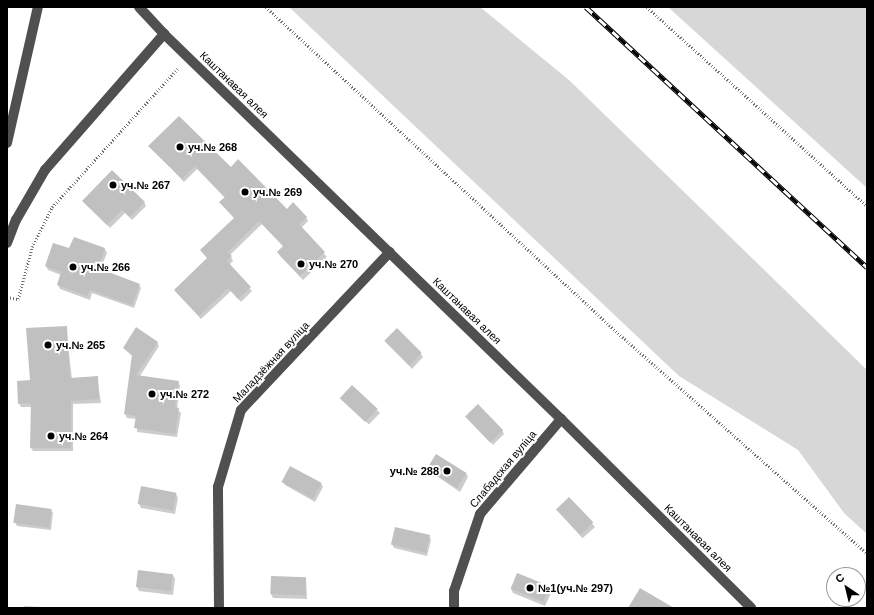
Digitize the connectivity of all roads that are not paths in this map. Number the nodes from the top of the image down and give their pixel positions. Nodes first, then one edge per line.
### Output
1 (38, 7) edge
2 (139, 7) edge
3 (164, 34) junction
4 (7, 143) edge
5 (7, 243) edge
6 (390, 252) junction
7 (561, 419) junction
8 (739, 604) edge
9 (219, 608) edge
10 (454, 608) edge
11 (750, 608) edge

1 - 4 street
2 - 3 street, Каштанавая алея
3 - 5 street
3 - 6 street, Каштанавая алея
6 - 7 street, Каштанавая алея
6 - 9 street, Маладзёжная вуліца
7 - 8 street, Каштанавая алея
7 - 10 street, Слабадская вуліца
8 - 11 street, Каштанавая алея

